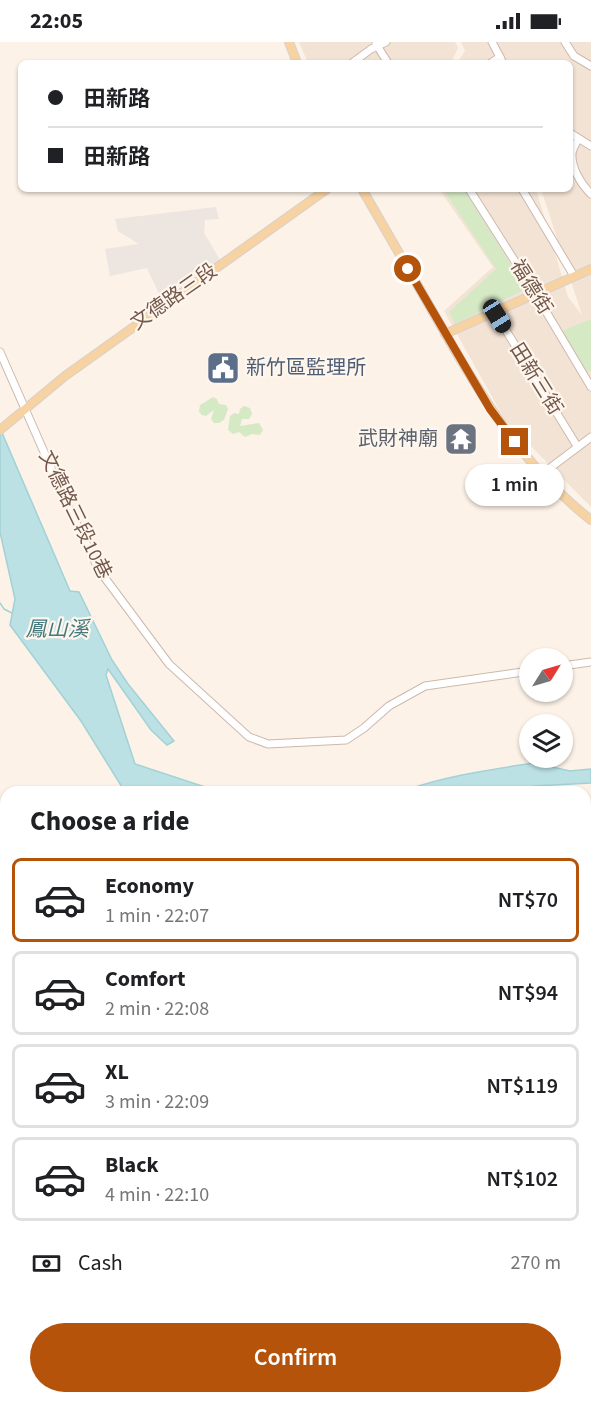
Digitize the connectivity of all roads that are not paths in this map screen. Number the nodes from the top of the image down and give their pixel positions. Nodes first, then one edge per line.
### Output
1 (289, 42) edge
2 (386, 42) edge
3 (492, 42) edge
4 (565, 42) edge
5 (376, 44) edge
6 (296, 60) edge
7 (356, 60) edge
8 (386, 60) edge
9 (502, 60) edge
10 (591, 66) edge
11 (573, 135) edge
12 (578, 138) junction
13 (591, 146) edge
14 (573, 150) edge
15 (573, 160) edge
16 (323, 192) edge
17 (364, 192) edge
18 (471, 192) edge
19 (524, 192) edge
20 (591, 194) edge
21 (591, 269) edge
22 (574, 276) junction
23 (535, 293) junction
24 (494, 311) junction
25 (445, 334) junction
26 (0, 351) edge
27 (591, 387) edge
28 (24, 409) junction
29 (0, 430) edge
30 (591, 437) edge
31 (577, 446) junction
32 (542, 474) junction
33 (591, 520) edge
34 (591, 662) edge
35 (573, 664) edge
36 (519, 672) edge

1 - 6 main road
2 - 5 street
3 - 9 street
4 - 10 street
5 - 7 street
5 - 8 street
11 - 12 street
12 - 13 street
12 - 14 street
15 - 20 street
16 - 28 main road, 文德路三段
17 - 25 main road
18 - 23 street, 福德街
19 - 22 street
21 - 22 main road
22 - 23 main road
23 - 24 main road
23 - 27 street, 福德街
24 - 25 main road
24 - 31 street, 田新三街
25 - 32 main road
26 - 28 street, 文德路三段10巷
28 - 29 main road, 文德路三段
28 - 36 street, 文德路三段10巷
30 - 31 street
31 - 32 street
32 - 33 main road
34 - 35 street

